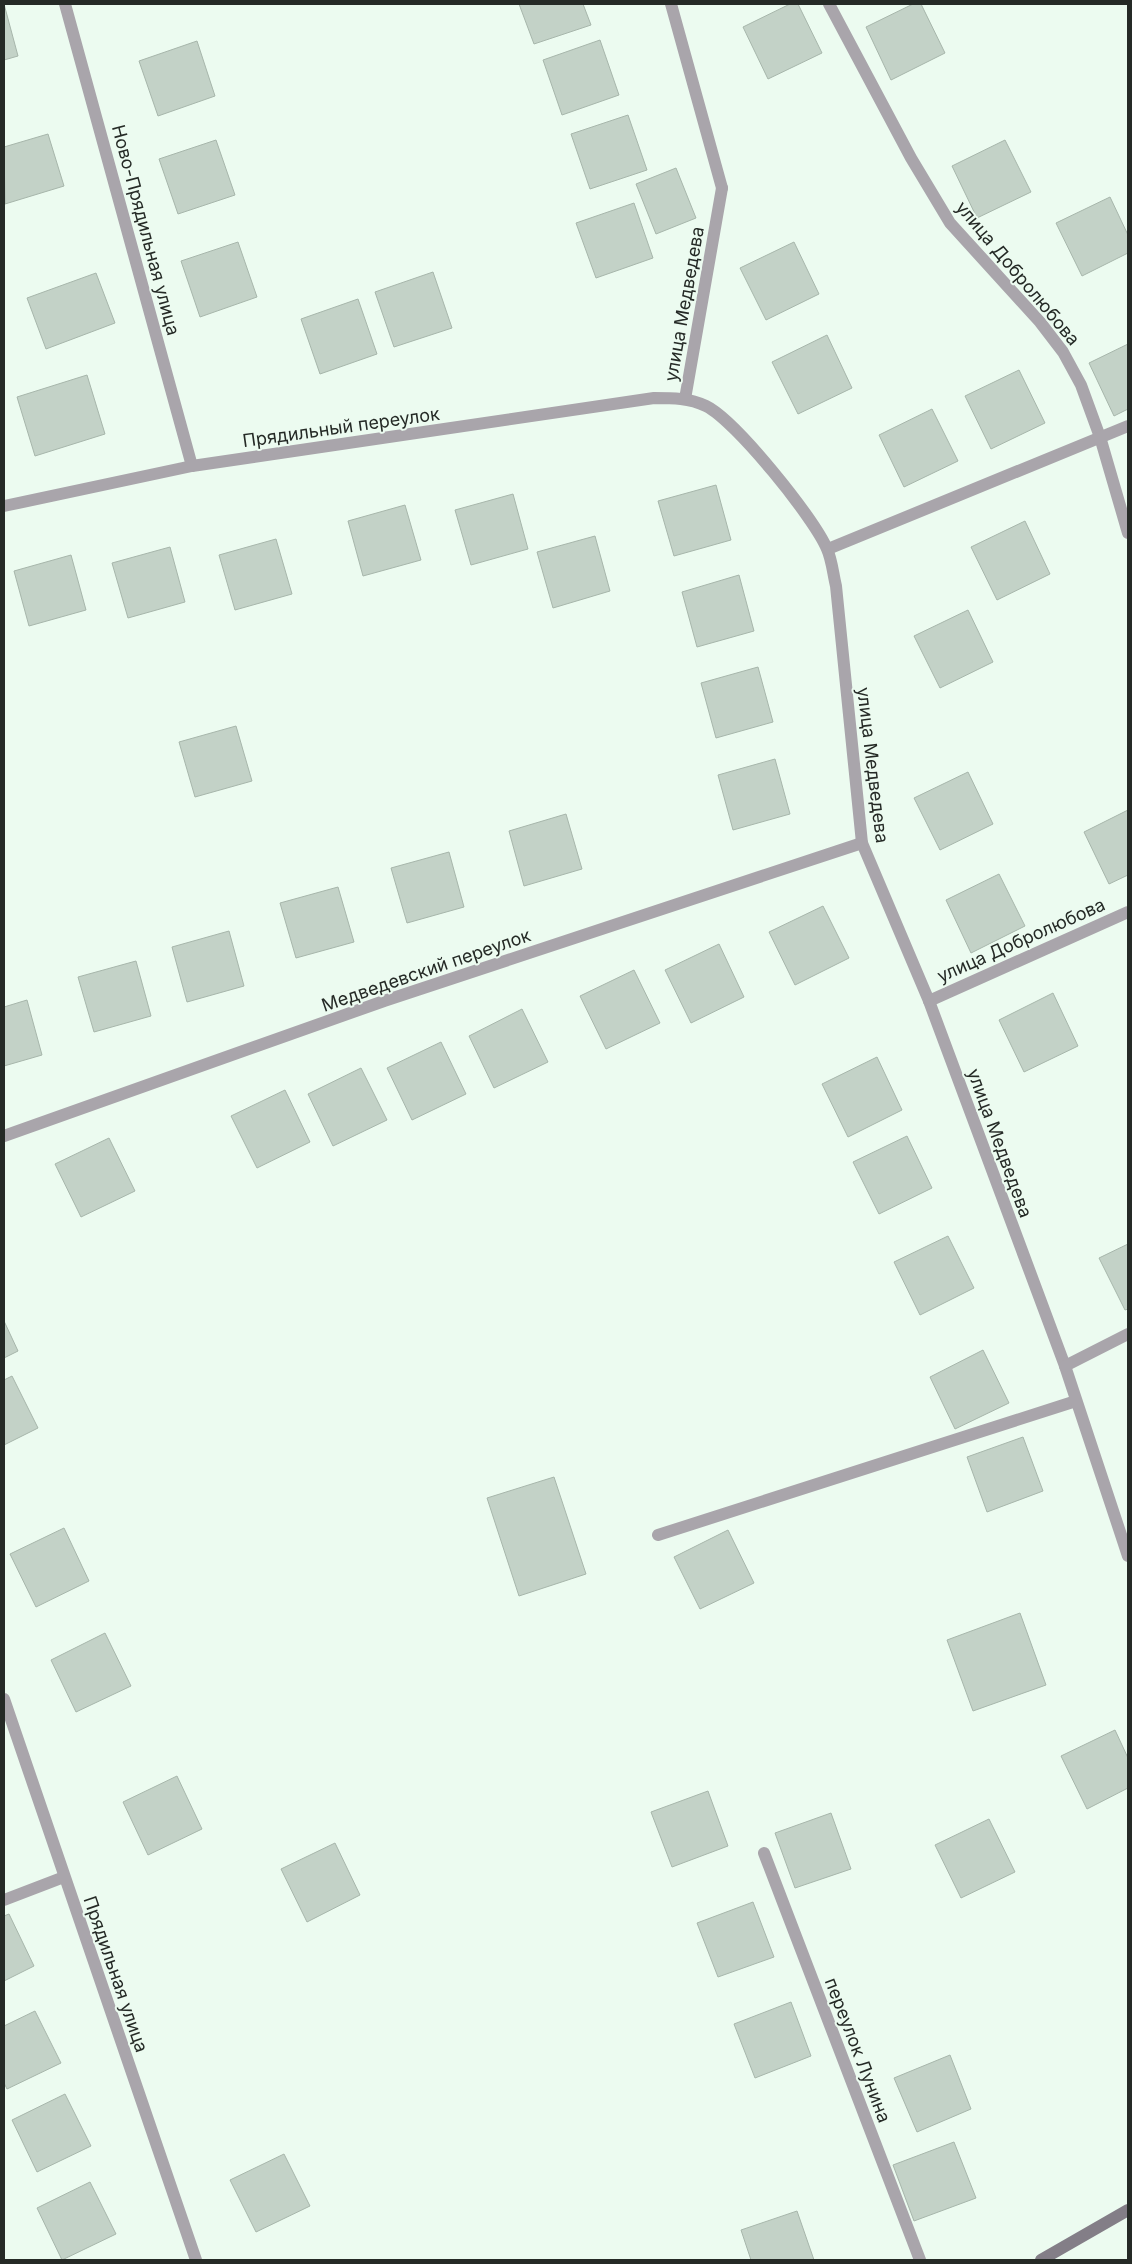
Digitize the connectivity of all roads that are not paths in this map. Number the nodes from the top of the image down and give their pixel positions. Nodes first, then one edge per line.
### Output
1 (65, 4) edge
2 (672, 4) edge
3 (830, 4) edge
4 (685, 399) junction
5 (1128, 426) edge
6 (1100, 437) junction
7 (192, 466) junction
8 (4, 506) edge
9 (1128, 533) edge
10 (828, 550) junction
11 (862, 844) junction
12 (1128, 912) edge
13 (929, 1001) junction
14 (4, 1136) edge
15 (1128, 1334) edge
16 (1065, 1366) junction
17 (1076, 1401) junction
18 (658, 1535) dead end
19 (1128, 1556) edge
20 (4, 1699) edge
21 (764, 1853) dead end
22 (64, 1877) junction
23 (4, 1900) edge
24 (1128, 2210) edge
25 (196, 2260) edge
26 (920, 2260) edge
27 (1041, 2260) edge

1 - 7 street, Ново-Прядильная улица
2 - 4 street, улица Медведева
3 - 6 street, улица Добролюбова
4 - 7 street, Прядильный переулок
4 - 10 street, улица Медведева
5 - 6 street
6 - 9 street, улица Добролюбова
6 - 10 street
7 - 8 street, Прядильный переулок
10 - 11 street, улица Медведева
11 - 13 street, улица Медведева
11 - 14 street, Медведевский переулок
12 - 13 street, улица Добролюбова
13 - 16 street, улица Медведева
15 - 16 street
16 - 17 street, улица Медведева
17 - 18 street
17 - 19 street, улица Медведева
20 - 22 street, Прядильная улица
21 - 26 street, переулок Лунина
22 - 23 street
22 - 25 street, Прядильная улица
24 - 27 main road

